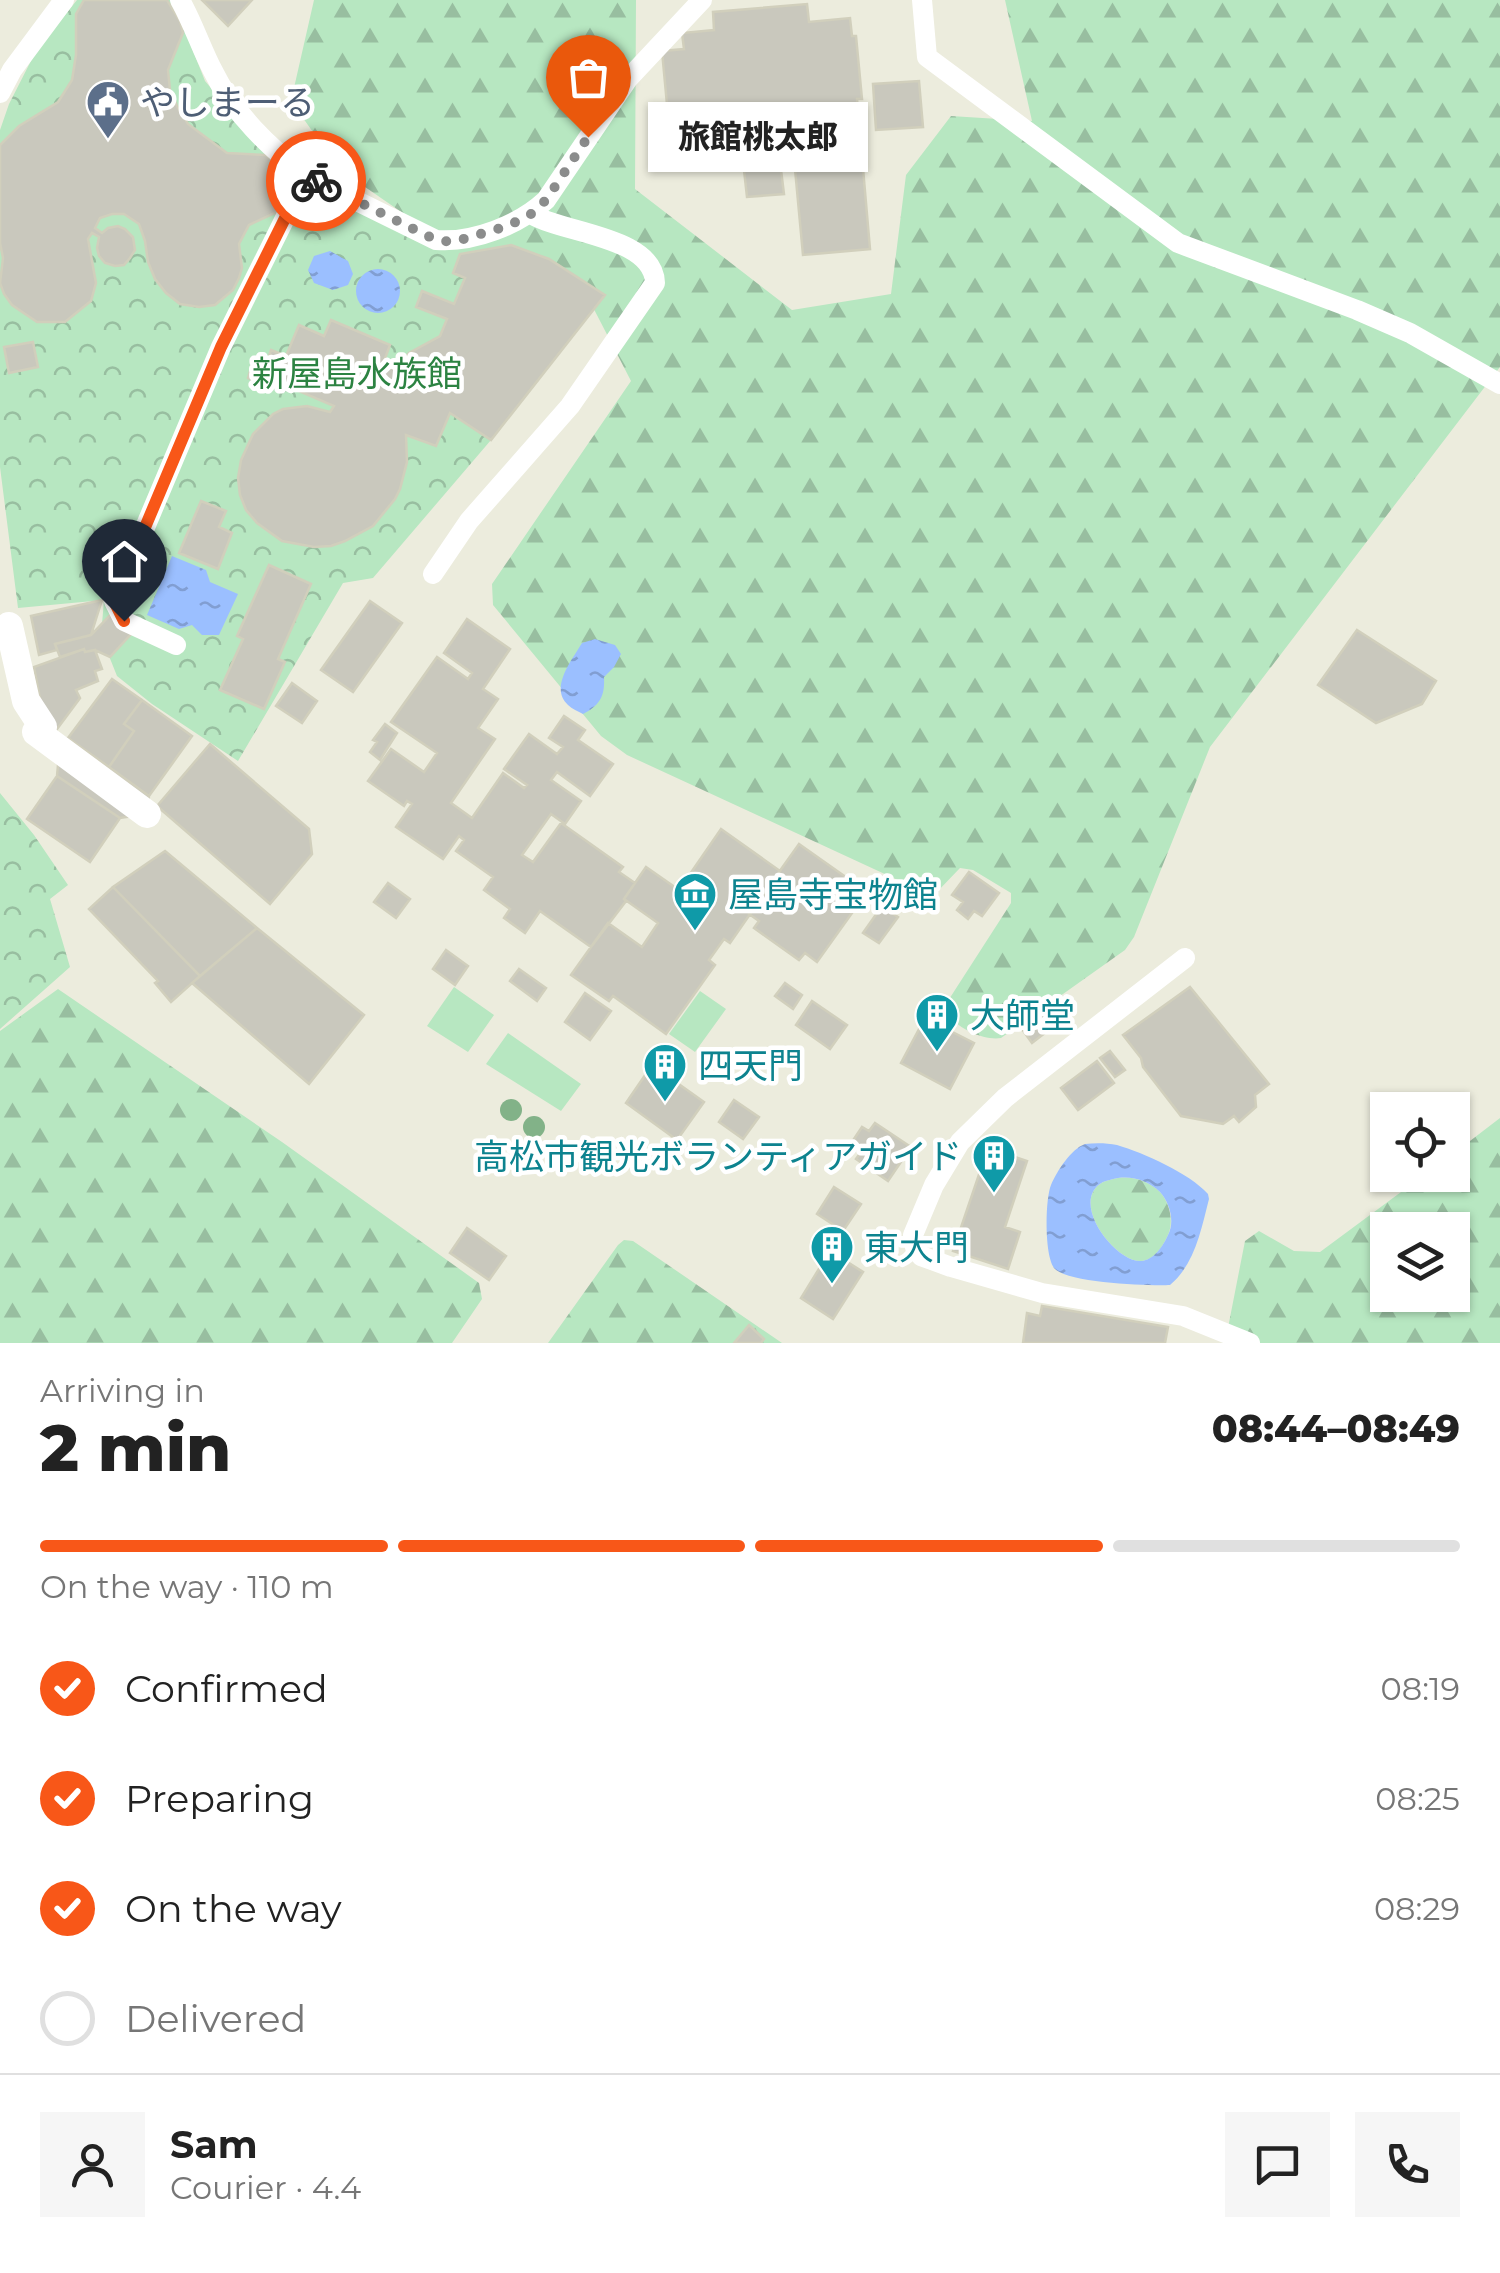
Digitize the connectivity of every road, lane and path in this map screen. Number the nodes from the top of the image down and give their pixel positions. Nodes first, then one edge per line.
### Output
1 (64, 0) edge
2 (180, 0) edge
3 (702, 0) edge
4 (922, 0) edge
5 (0, 94) edge
6 (306, 176) junction
7 (531, 214) junction
8 (1500, 384) edge
9 (433, 574) dead end
10 (9, 626) dead end
11 (176, 645) dead end
12 (148, 814) dead end
13 (1185, 958) dead end
14 (1250, 1343) edge

1 - 5 lane
2 - 6 lane
3 - 7 lane
4 - 8 lane
6 - 7 lane
6 - 11 lane
7 - 9 lane
10 - 12 street
13 - 14 lane

